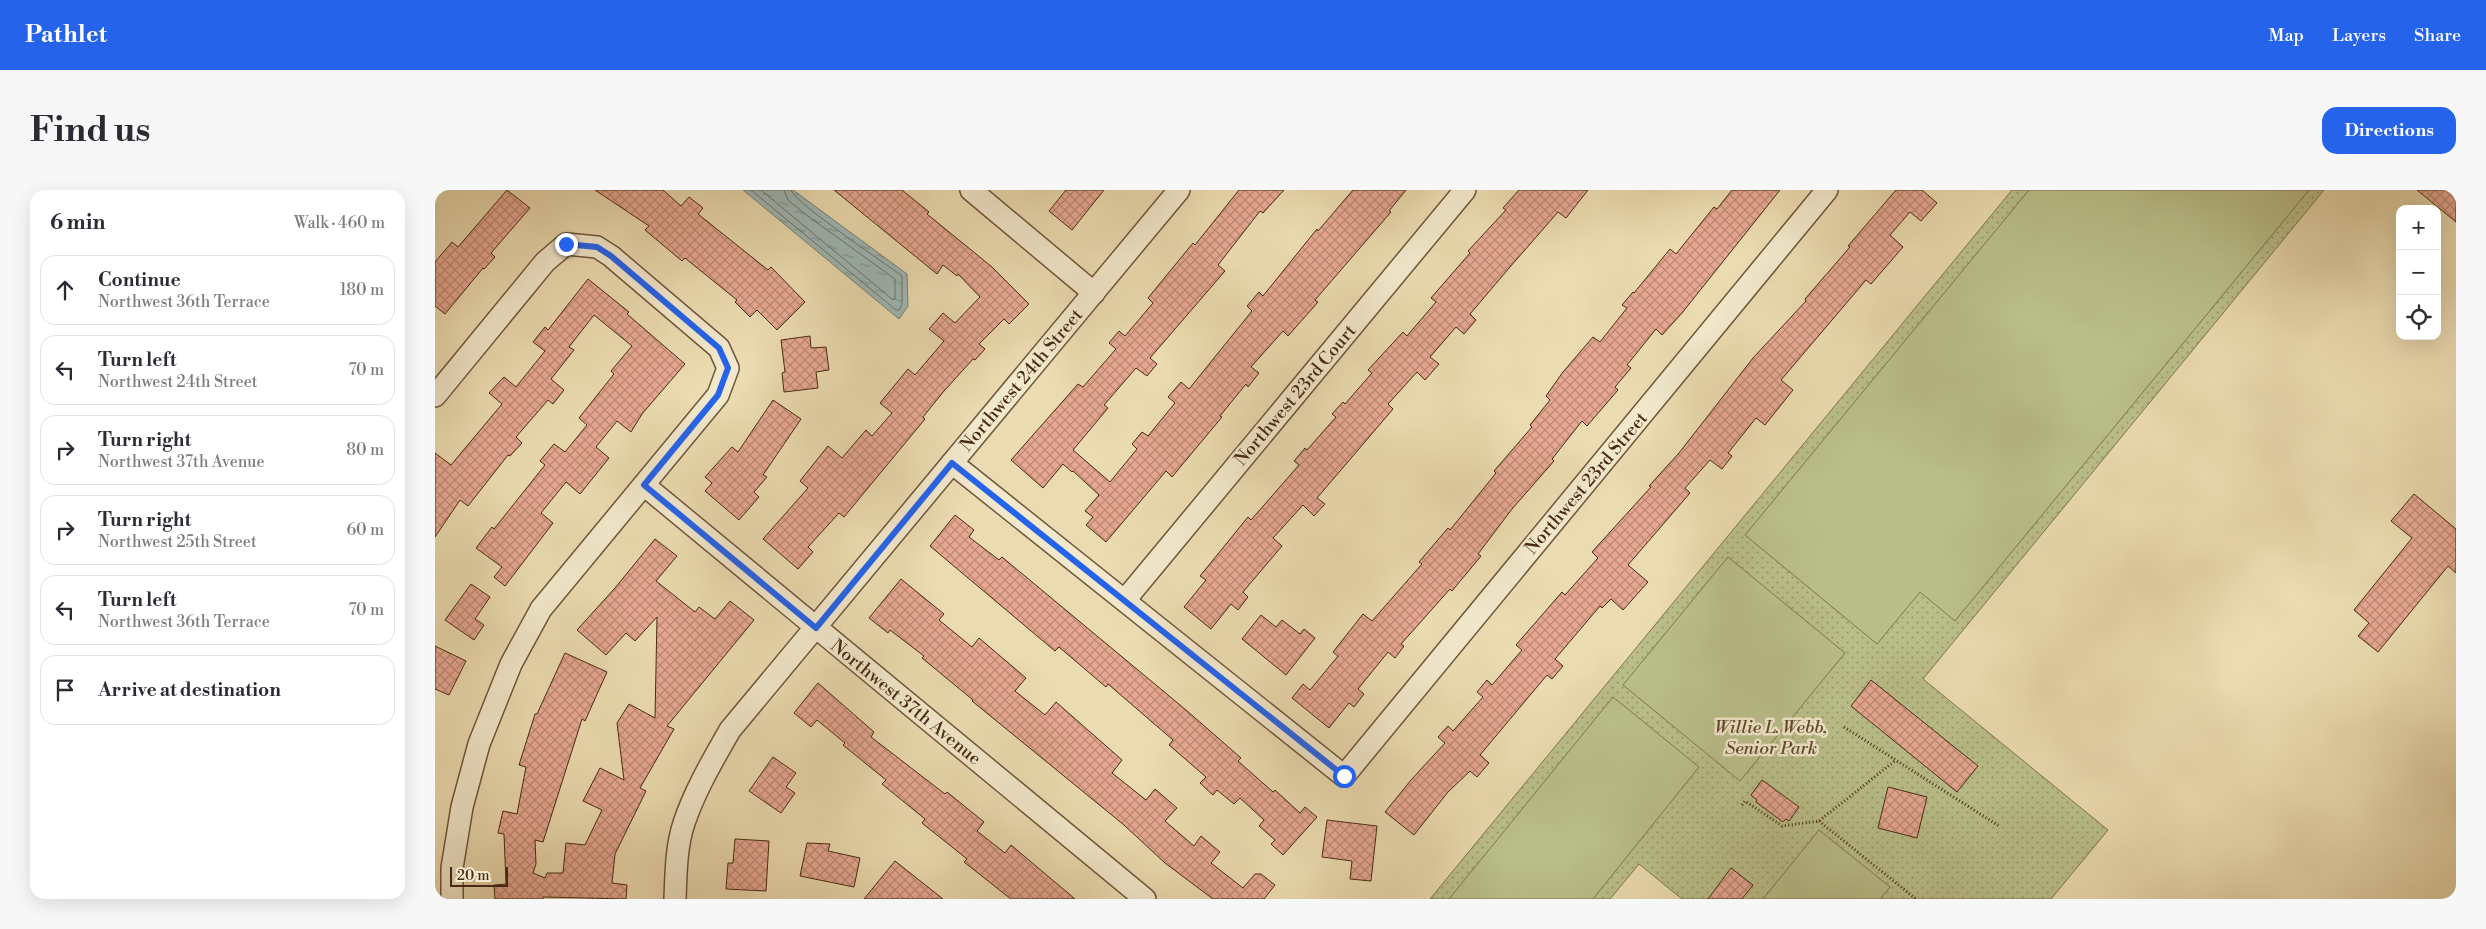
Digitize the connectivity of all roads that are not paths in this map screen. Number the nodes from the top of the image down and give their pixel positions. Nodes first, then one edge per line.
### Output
1 (971, 190) edge
2 (1179, 190) edge
3 (1465, 190) edge
4 (1827, 190) edge
5 (1093, 293) junction
6 (435, 396) edge
7 (952, 463) junction
8 (644, 485) junction
9 (1125, 600) junction
10 (816, 628) junction
11 (452, 899) edge
12 (675, 899) edge
13 (1145, 899) edge

1 - 5 street
2 - 5 street, Northwest 24th Street
3 - 9 street, Northwest 23rd Court
4 - 9 street, Northwest 23rd Street
5 - 7 street, Northwest 24th Street
6 - 8 street
7 - 9 street
7 - 10 street, Northwest 24th Street
8 - 10 street, Northwest 37th Avenue
8 - 11 street
10 - 12 street, Northwest 24th Street
10 - 13 street, Northwest 37th Avenue

